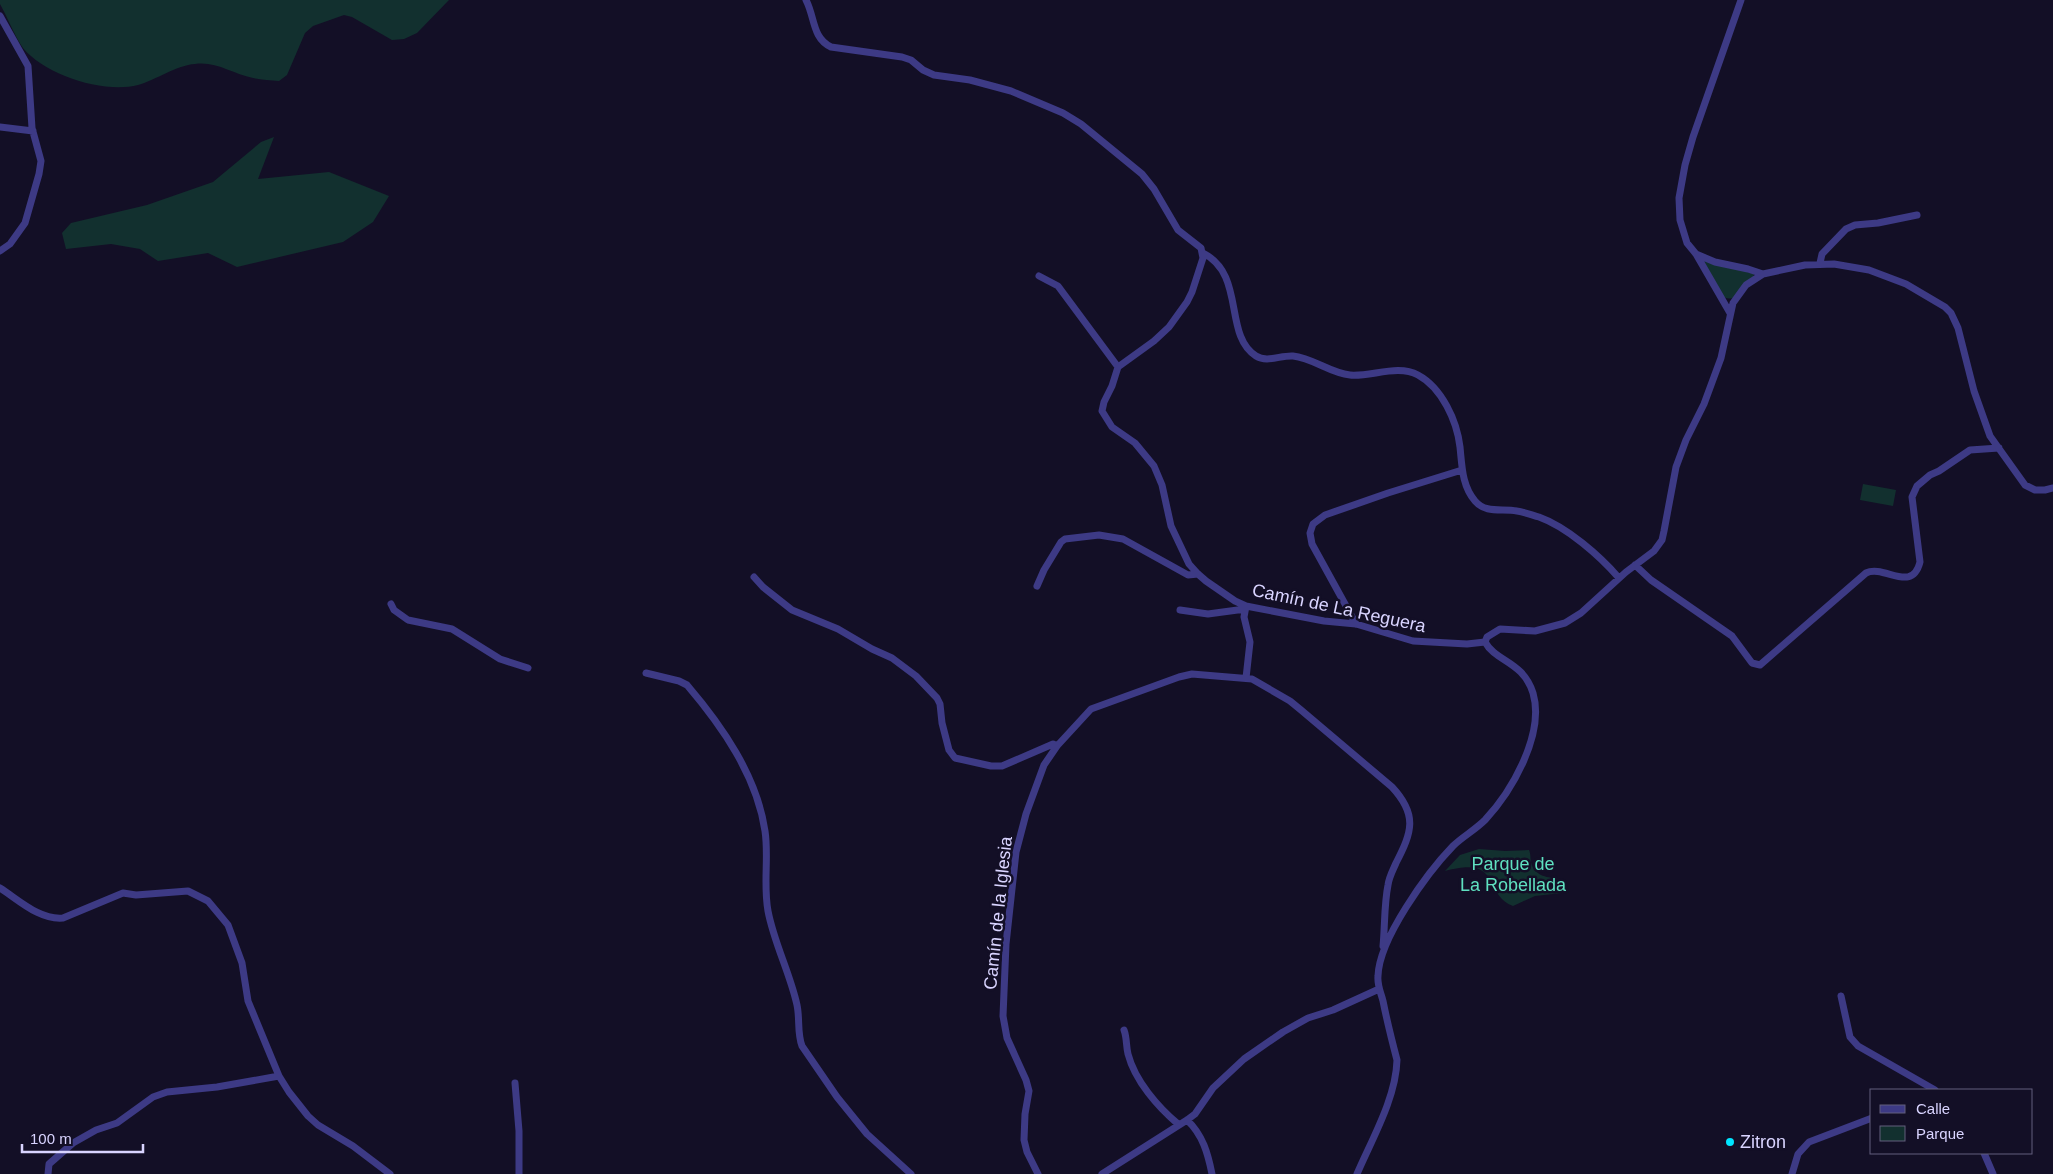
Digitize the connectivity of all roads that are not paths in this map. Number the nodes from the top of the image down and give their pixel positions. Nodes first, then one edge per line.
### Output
1 (806, 0) edge
2 (1741, 0) edge
3 (0, 16) edge
4 (0, 127) edge
5 (33, 131) junction
6 (1917, 215) dead end
7 (0, 251) edge
8 (1203, 253) junction
9 (1696, 254) junction
10 (1820, 264) junction
11 (1763, 274) junction
12 (1039, 276) dead end
13 (1730, 312) junction
14 (1118, 367) junction
15 (1999, 448) junction
16 (1462, 470) junction
17 (2053, 488) edge
18 (1635, 565) junction
19 (1198, 574) junction
20 (754, 577) dead end
21 (1619, 578) junction
22 (1037, 586) dead end
23 (391, 604) dead end
24 (1245, 608) junction
25 (1180, 610) dead end
26 (1356, 624) junction
27 (1486, 642) junction
28 (528, 668) dead end
29 (646, 673) dead end
30 (1246, 678) junction
31 (1057, 746) junction
32 (0, 888) edge
33 (1382, 952) junction
34 (1379, 988) junction
35 (1841, 996) dead end
36 (1124, 1030) dead end
37 (279, 1076) junction
38 (515, 1084) dead end
39 (1933, 1089) edge
40 (1870, 1119) edge
41 (1187, 1120) junction
42 (1178, 1124) junction
43 (1984, 1154) edge
44 (48, 1174) edge
45 (390, 1174) edge
46 (519, 1174) edge
47 (911, 1174) edge
48 (1038, 1174) edge
49 (1102, 1174) edge
50 (1212, 1174) edge
51 (1357, 1174) edge
52 (1792, 1174) edge
53 (1993, 1174) edge

1 - 8 street
2 - 9 street
3 - 5 street
4 - 5 street
5 - 7 street
6 - 10 street
8 - 14 street
8 - 16 street
9 - 11 street
9 - 13 street
10 - 11 street
10 - 15 street
11 - 13 street
12 - 14 street
13 - 18 street
14 - 19 street, Camín de La Reguera
15 - 17 street
15 - 18 street
16 - 21 street
16 - 26 street
18 - 21 street
19 - 22 street
19 - 24 street, Camín de La Reguera
20 - 31 street
21 - 27 street
23 - 28 street
24 - 25 street
24 - 26 street, Camín de La Reguera
24 - 30 street
26 - 27 street, Camín de La Reguera
27 - 33 street
29 - 47 street
30 - 31 street, Camín de la Iglesia
30 - 33 street, Camín de la Iglesia
31 - 48 street, Camín de la Iglesia
32 - 37 street
33 - 34 street
34 - 41 street
34 - 51 street
35 - 39 street
36 - 42 street
37 - 44 street
37 - 45 street
38 - 46 street
40 - 52 street
41 - 42 street
41 - 50 street
42 - 49 street
43 - 53 street

